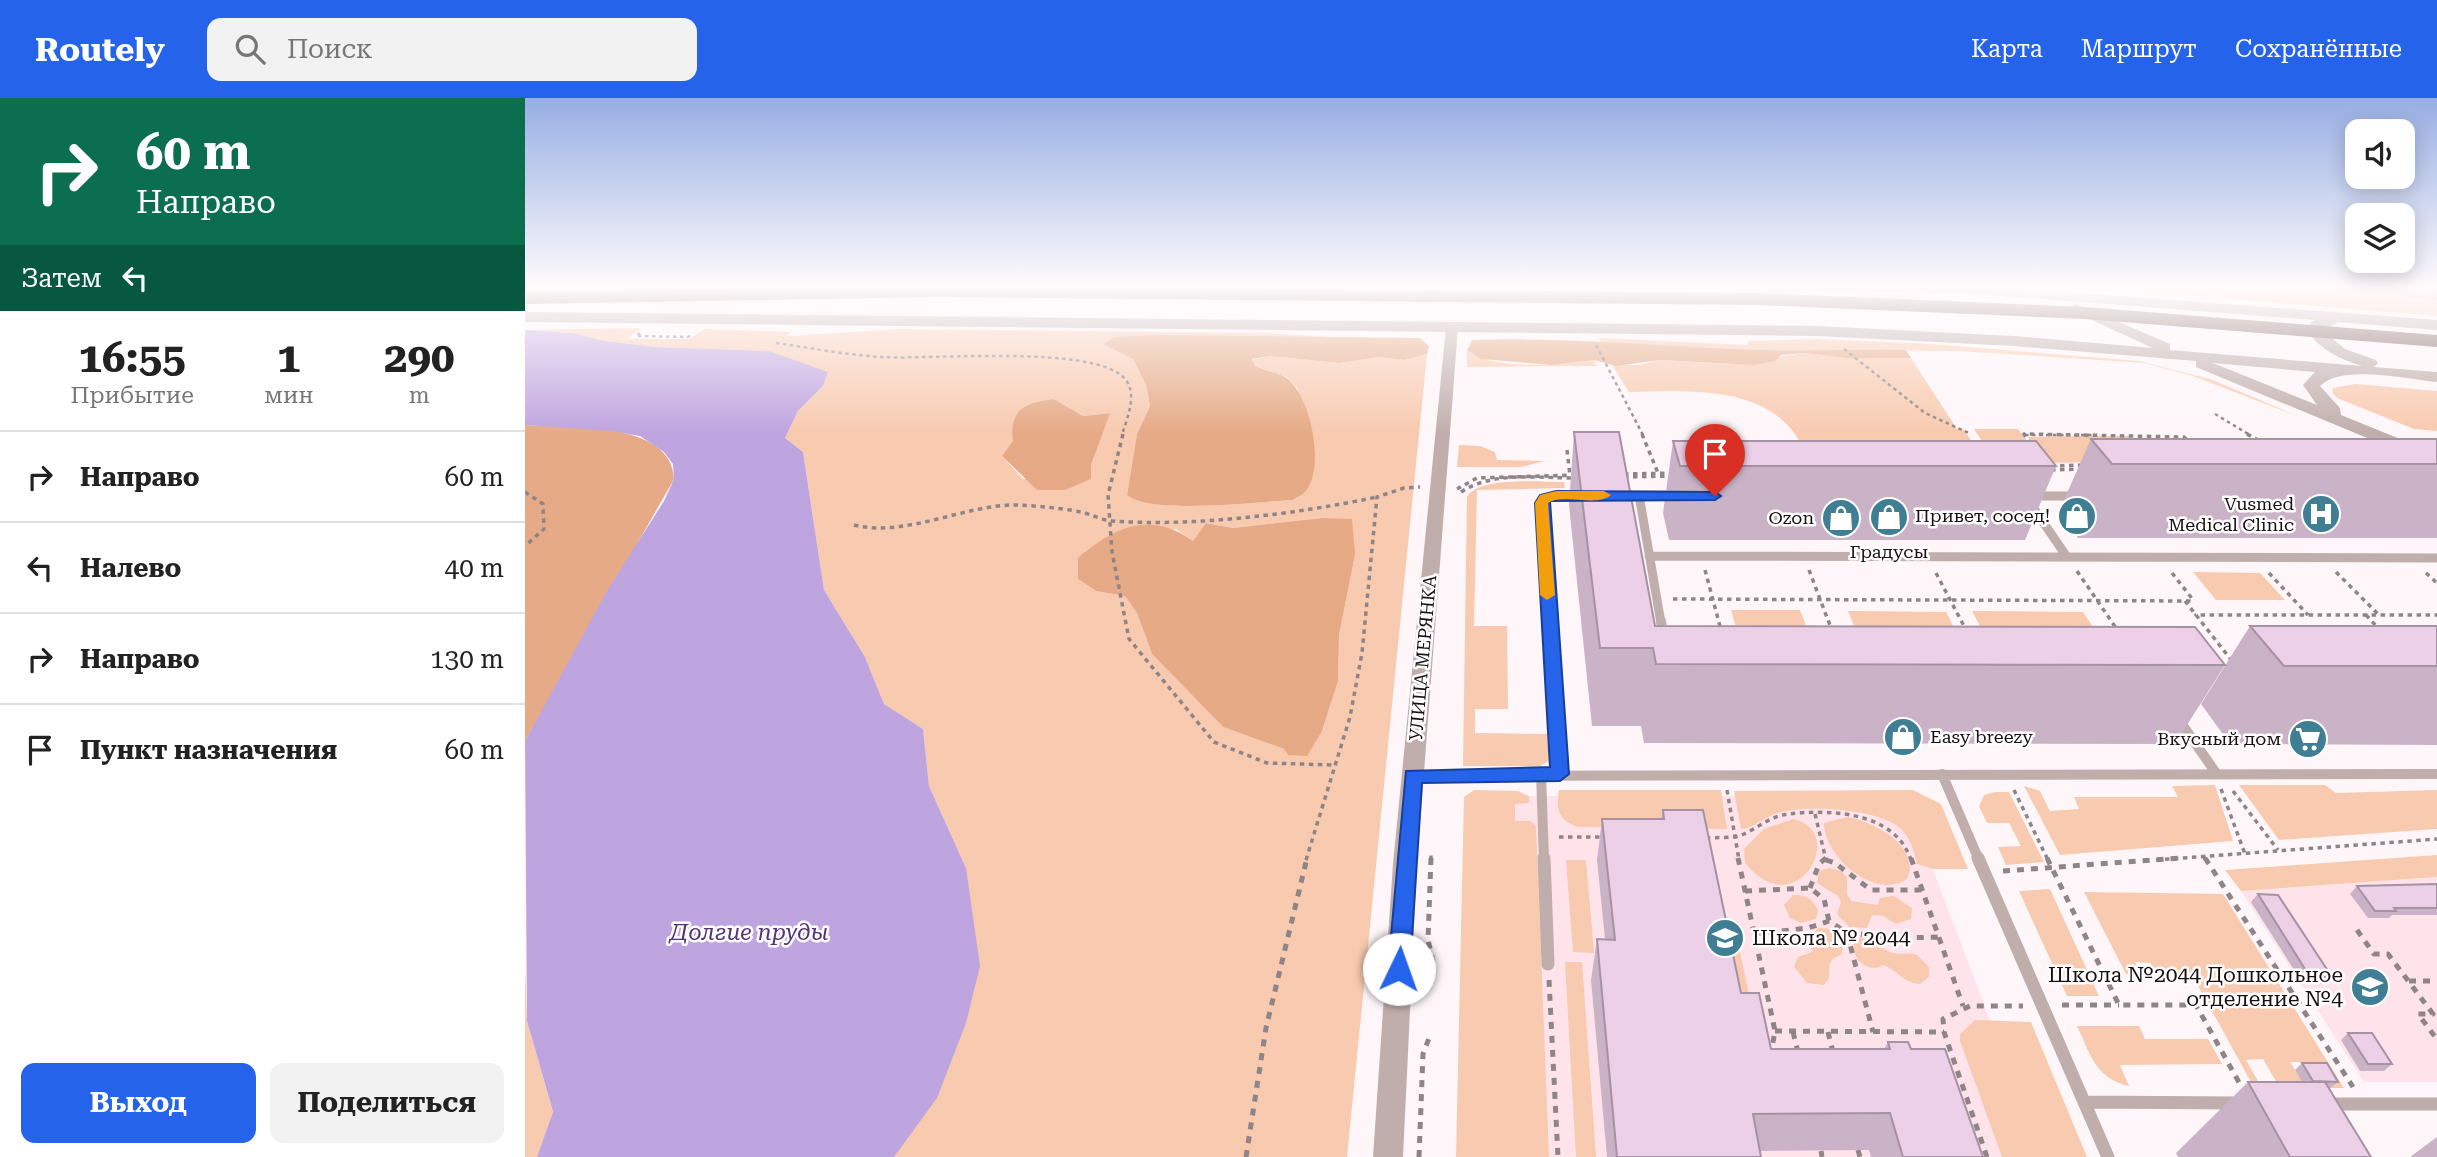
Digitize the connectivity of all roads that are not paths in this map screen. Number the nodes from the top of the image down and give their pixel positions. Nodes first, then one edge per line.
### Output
1 (1451, 334) edge
2 (1877, 334) edge
3 (2068, 334) edge
4 (2136, 334) edge
5 (2141, 334) edge
6 (2150, 334) edge
7 (2318, 334) edge
8 (2348, 334) edge
9 (2014, 341) junction
10 (2437, 341) edge
11 (2181, 355) junction
12 (2437, 357) edge
13 (2349, 369) junction
14 (2437, 377) edge
15 (2358, 427) junction
16 (2437, 461) edge
17 (1596, 495) edge
18 (1607, 495) edge
19 (1639, 495) junction
20 (1691, 495) edge
21 (2015, 496) edge
22 (2026, 496) junction
23 (2086, 496) dead end
24 (1649, 556) junction
25 (2067, 557) junction
26 (2437, 558) edge
27 (1666, 650) edge
28 (2170, 707) edge
29 (1541, 774) junction
30 (1560, 774) junction
31 (1942, 774) junction
32 (2216, 774) junction
33 (2437, 774) edge
34 (1413, 776) junction
35 (1548, 964) road end
36 (2084, 1102) junction
37 (2250, 1103) road end
38 (2313, 1104) edge
39 (2437, 1104) edge
40 (1388, 1157) edge
41 (2108, 1157) edge

1 - 34 street, УЛИЦА МЕРЯНКА
2 - 9 street
3 - 9 street
4 - 11 street
5 - 12 highway
6 - 13 street
7 - 14 street
8 - 10 highway
9 - 11 street
11 - 13 street
11 - 15 street
13 - 14 street
13 - 15 street
15 - 16 street
17 - 30 lane
18 - 19 lane
19 - 20 lane
19 - 24 lane
21 - 22 lane
22 - 23 lane
22 - 25 lane
24 - 25 lane
24 - 27 lane
25 - 26 lane
28 - 32 lane
29 - 30 lane
29 - 34 lane
29 - 35 lane
30 - 31 lane
31 - 32 lane
31 - 36 lane
32 - 33 lane
34 - 40 street, УЛИЦА МЕРЯНКА
36 - 37 lane
36 - 41 lane
38 - 39 lane

